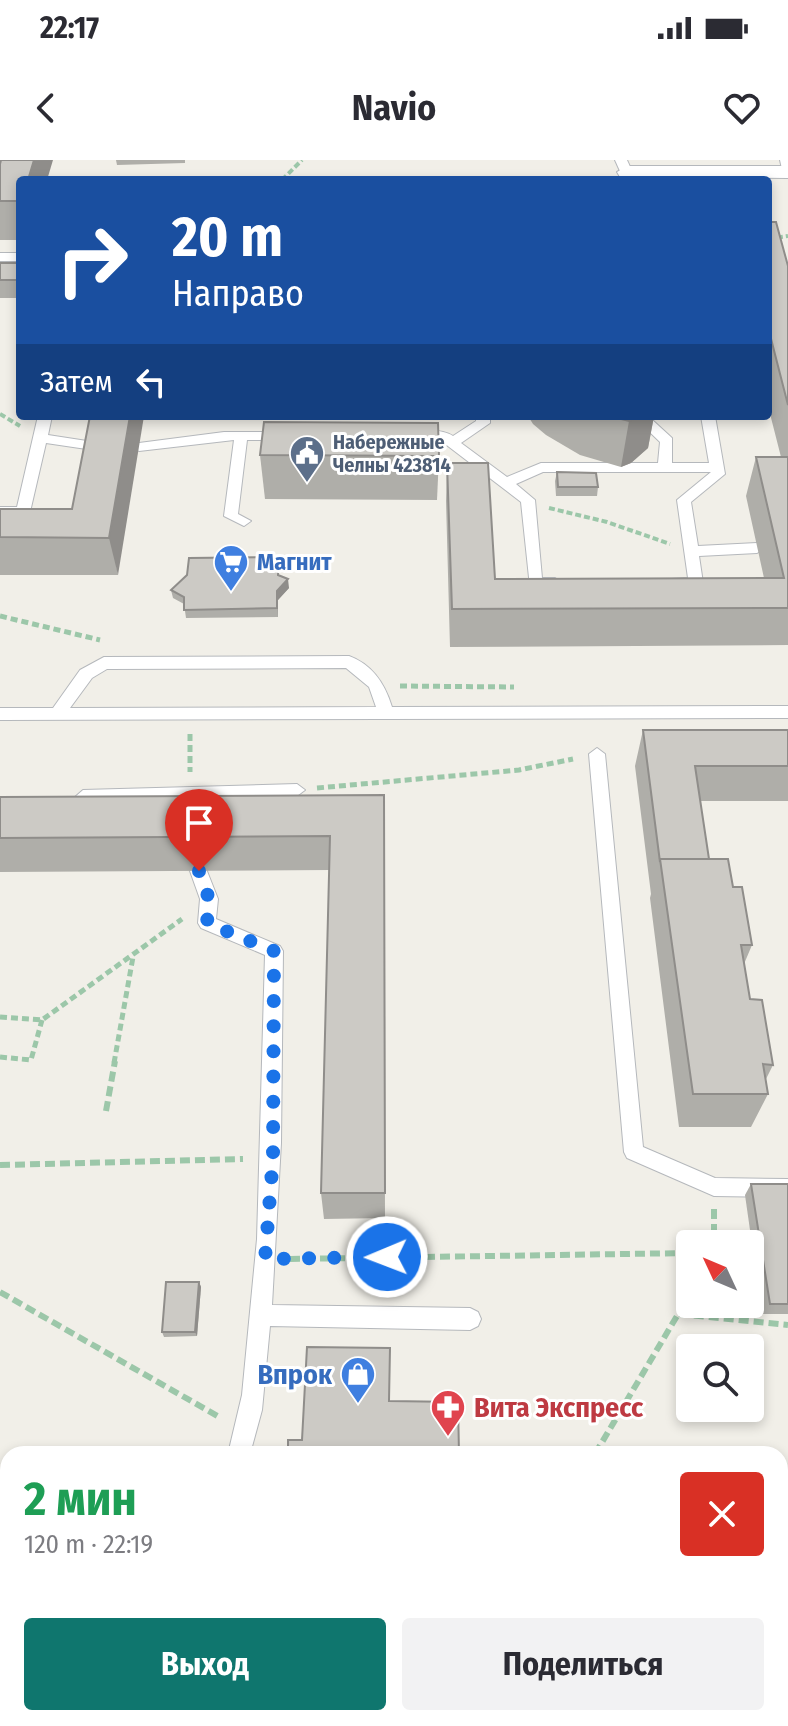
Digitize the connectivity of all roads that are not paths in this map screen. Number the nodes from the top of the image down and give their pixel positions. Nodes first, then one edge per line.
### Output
1 (786, 160) edge
2 (788, 170) edge
3 (626, 171) edge
4 (44, 420) edge
5 (483, 420) edge
6 (644, 420) edge
7 (709, 420) edge
8 (241, 436) junction
9 (303, 436) edge
10 (396, 436) edge
11 (40, 438) junction
12 (452, 443) junction
13 (100, 447) edge
14 (139, 447) dead end
15 (665, 468) junction
16 (717, 468) junction
17 (505, 483) junction
18 (0, 512) edge
19 (244, 521) dead end
20 (757, 548) dead end
21 (690, 551) junction
22 (565, 583) edge
23 (667, 583) edge
24 (788, 712) edge
25 (58, 713) junction
26 (385, 713) junction
27 (0, 714) edge
28 (597, 754) road end
29 (297, 790) road end
30 (63, 798) edge
31 (199, 871) edge
32 (788, 1188) edge
33 (261, 1315) junction
34 (470, 1319) dead end
35 (242, 1446) edge

1 - 2 lane
2 - 3 street
4 - 11 lane
5 - 12 lane
6 - 15 lane
7 - 16 lane
8 - 9 lane
8 - 14 lane
8 - 19 lane
10 - 12 lane
11 - 13 lane
11 - 18 lane
12 - 17 lane
15 - 16 lane
15 - 17 lane
16 - 21 lane
17 - 22 lane
20 - 21 lane
21 - 23 lane
24 - 26 lane
25 - 26 lane
25 - 26 lane
25 - 27 lane
28 - 32 lane
29 - 30 lane
31 - 33 lane
33 - 34 lane
33 - 35 lane

